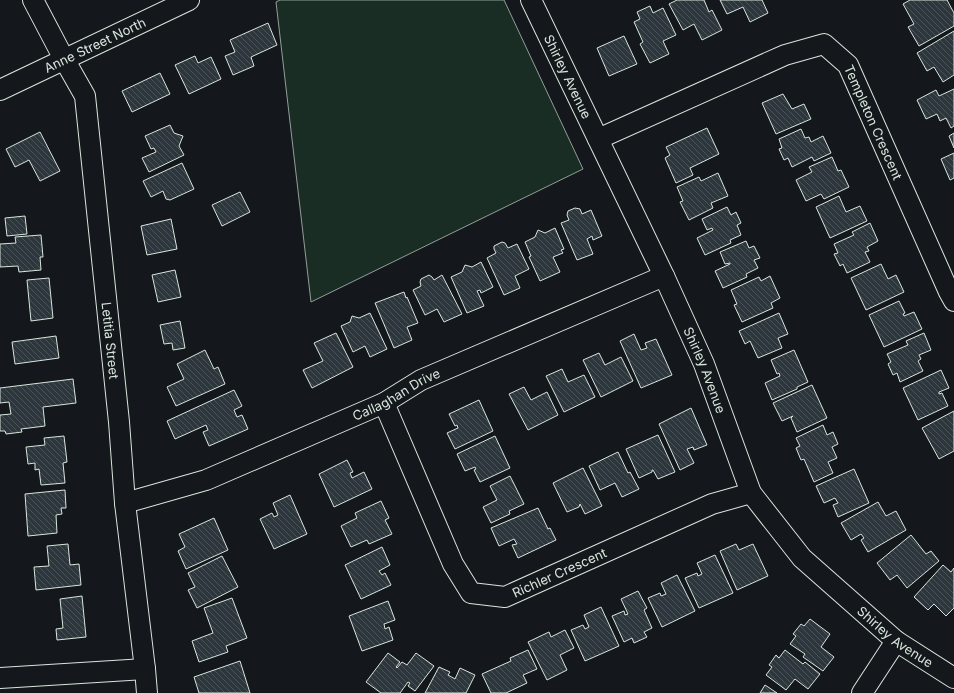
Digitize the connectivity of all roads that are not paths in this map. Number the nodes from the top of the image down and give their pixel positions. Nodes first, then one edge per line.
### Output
1 (33, 0) edge
2 (189, 0) edge
3 (531, 0) edge
4 (64, 59) junction
5 (0, 90) edge
6 (598, 140) junction
7 (664, 276) junction
8 (954, 301) edge
9 (384, 403) junction
10 (750, 493) junction
11 (125, 503) junction
12 (896, 641) junction
13 (145, 669) junction
14 (0, 678) edge
15 (954, 678) edge
16 (147, 693) edge
17 (862, 693) edge

1 - 4 street, Letitia Street
2 - 4 street, Anne Street North
3 - 6 street, Shirley Avenue
4 - 5 street, Anne Street North
4 - 11 street, Letitia Street
6 - 7 street, Shirley Avenue
6 - 8 street, Templeton Crescent
7 - 9 street, Callaghan Drive
7 - 10 street, Shirley Avenue
9 - 10 street, Richler Crescent
9 - 11 street, Callaghan Drive
10 - 12 street, Shirley Avenue
11 - 13 street, Letitia Street
12 - 15 street, Shirley Avenue
12 - 17 street
13 - 14 street
13 - 16 street, Letitia Street

